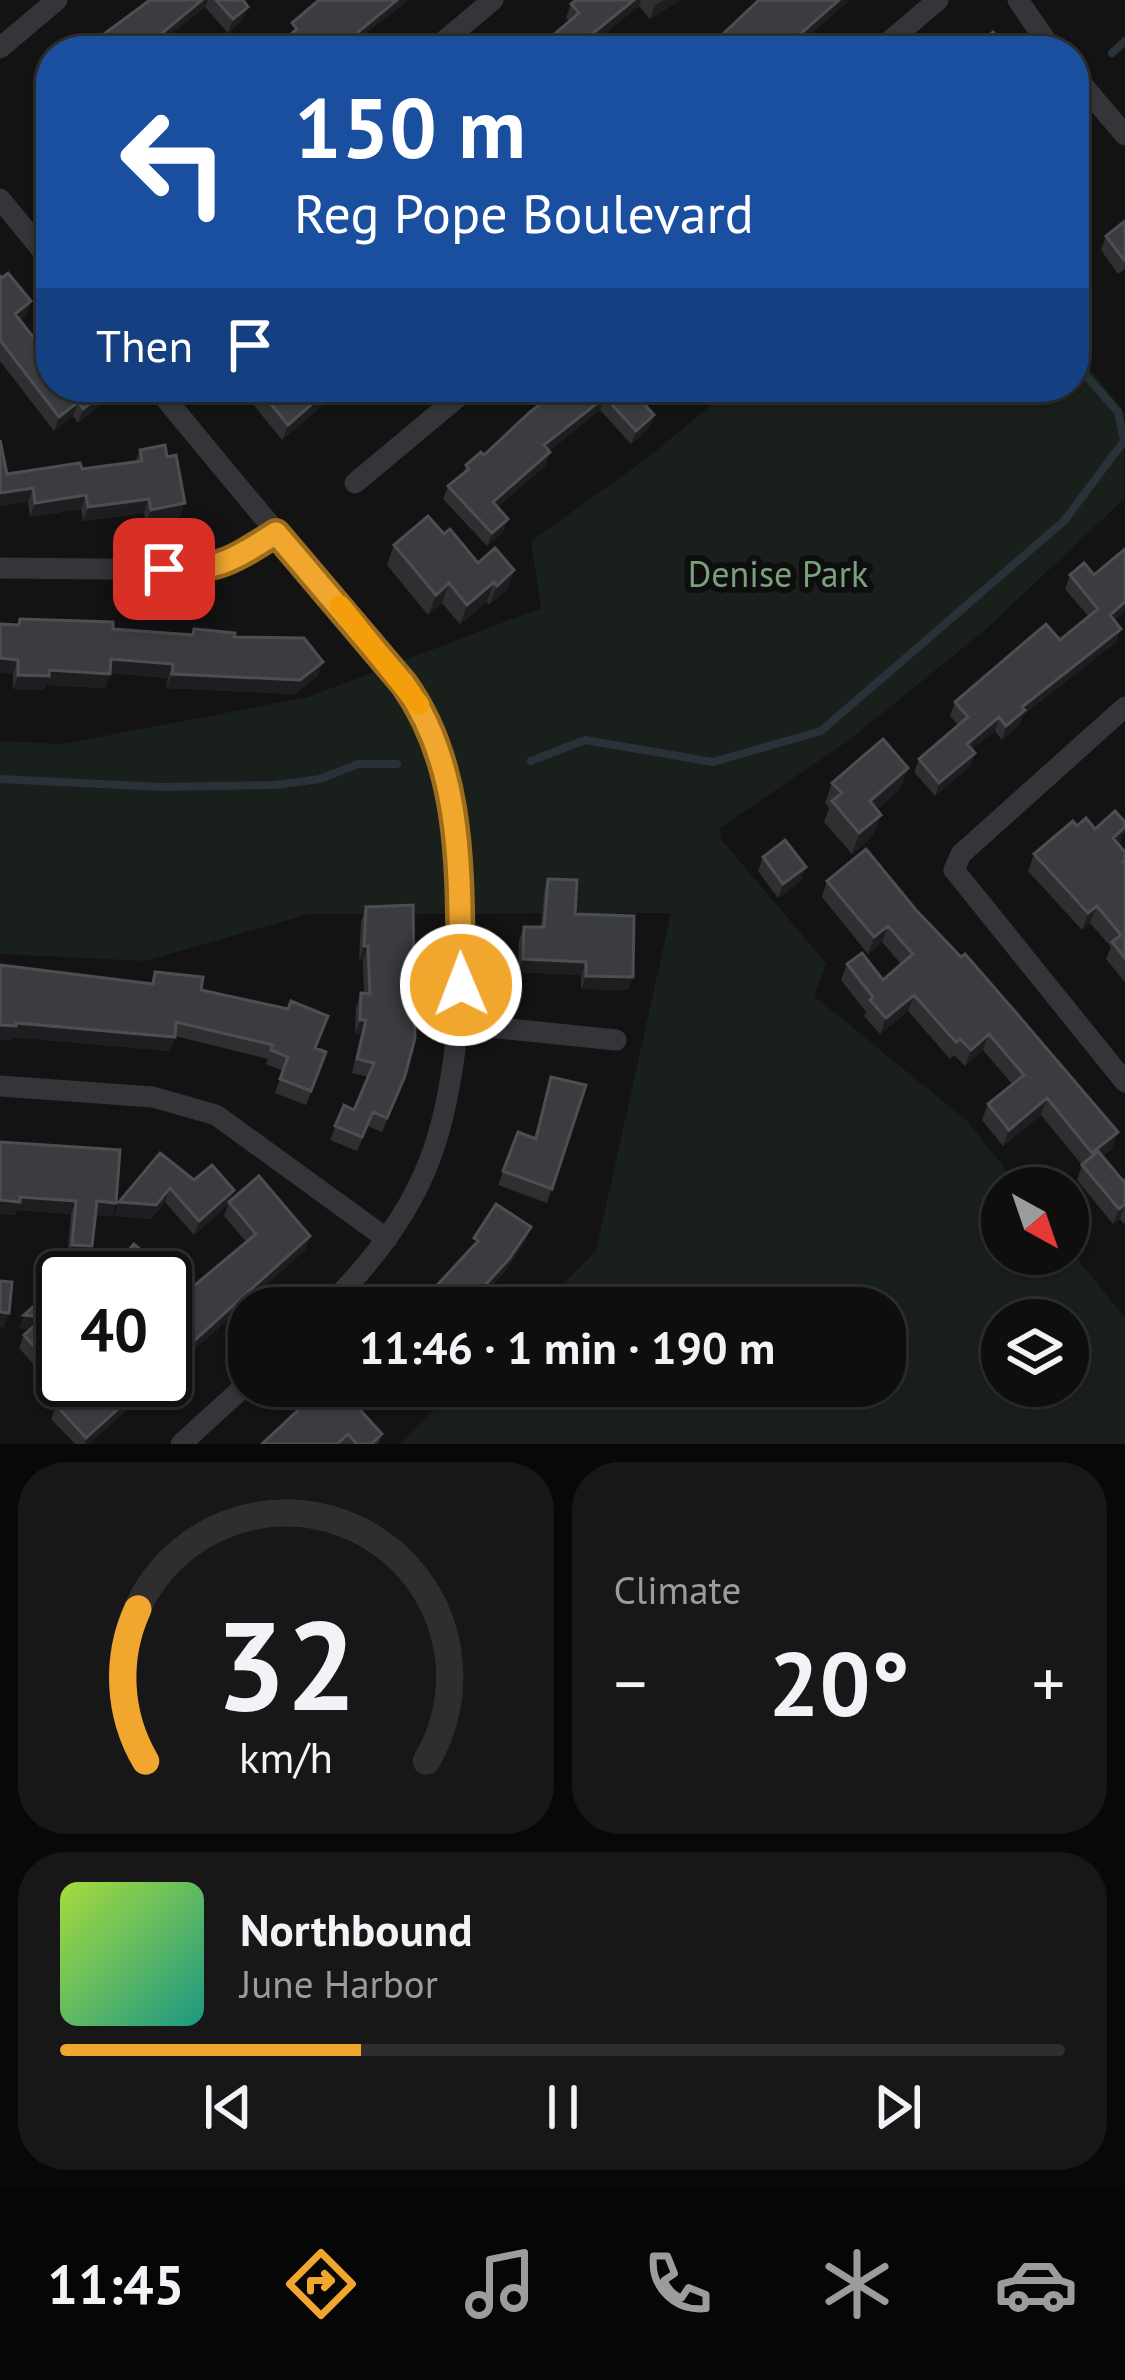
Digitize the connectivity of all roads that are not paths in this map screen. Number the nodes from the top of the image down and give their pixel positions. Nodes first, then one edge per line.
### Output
1 (58, 0) edge
2 (494, 0) edge
3 (938, 0) edge
4 (1018, 0) edge
5 (450, 36) edge
6 (896, 36) edge
7 (1043, 36) edge
8 (0, 48) edge
9 (1089, 93) edge
10 (1125, 135) edge
11 (0, 199) edge
12 (36, 242) edge
13 (168, 402) edge
14 (452, 402) edge
15 (355, 483) dead end
16 (276, 533) junction
17 (0, 568) edge
18 (1125, 707) edge
19 (460, 1024) junction
20 (616, 1040) dead end
21 (1125, 1082) edge
22 (0, 1086) edge
23 (388, 1239) junction
24 (345, 1287) edge
25 (228, 1401) edge
26 (181, 1444) edge

1 - 8 street
2 - 5 street
3 - 6 street
4 - 7 street
9 - 10 street
11 - 12 street
13 - 16 street
14 - 15 street
16 - 17 street
16 - 19 street
18 - 21 street
19 - 20 street
19 - 23 street
22 - 23 street
23 - 24 street
25 - 26 street

